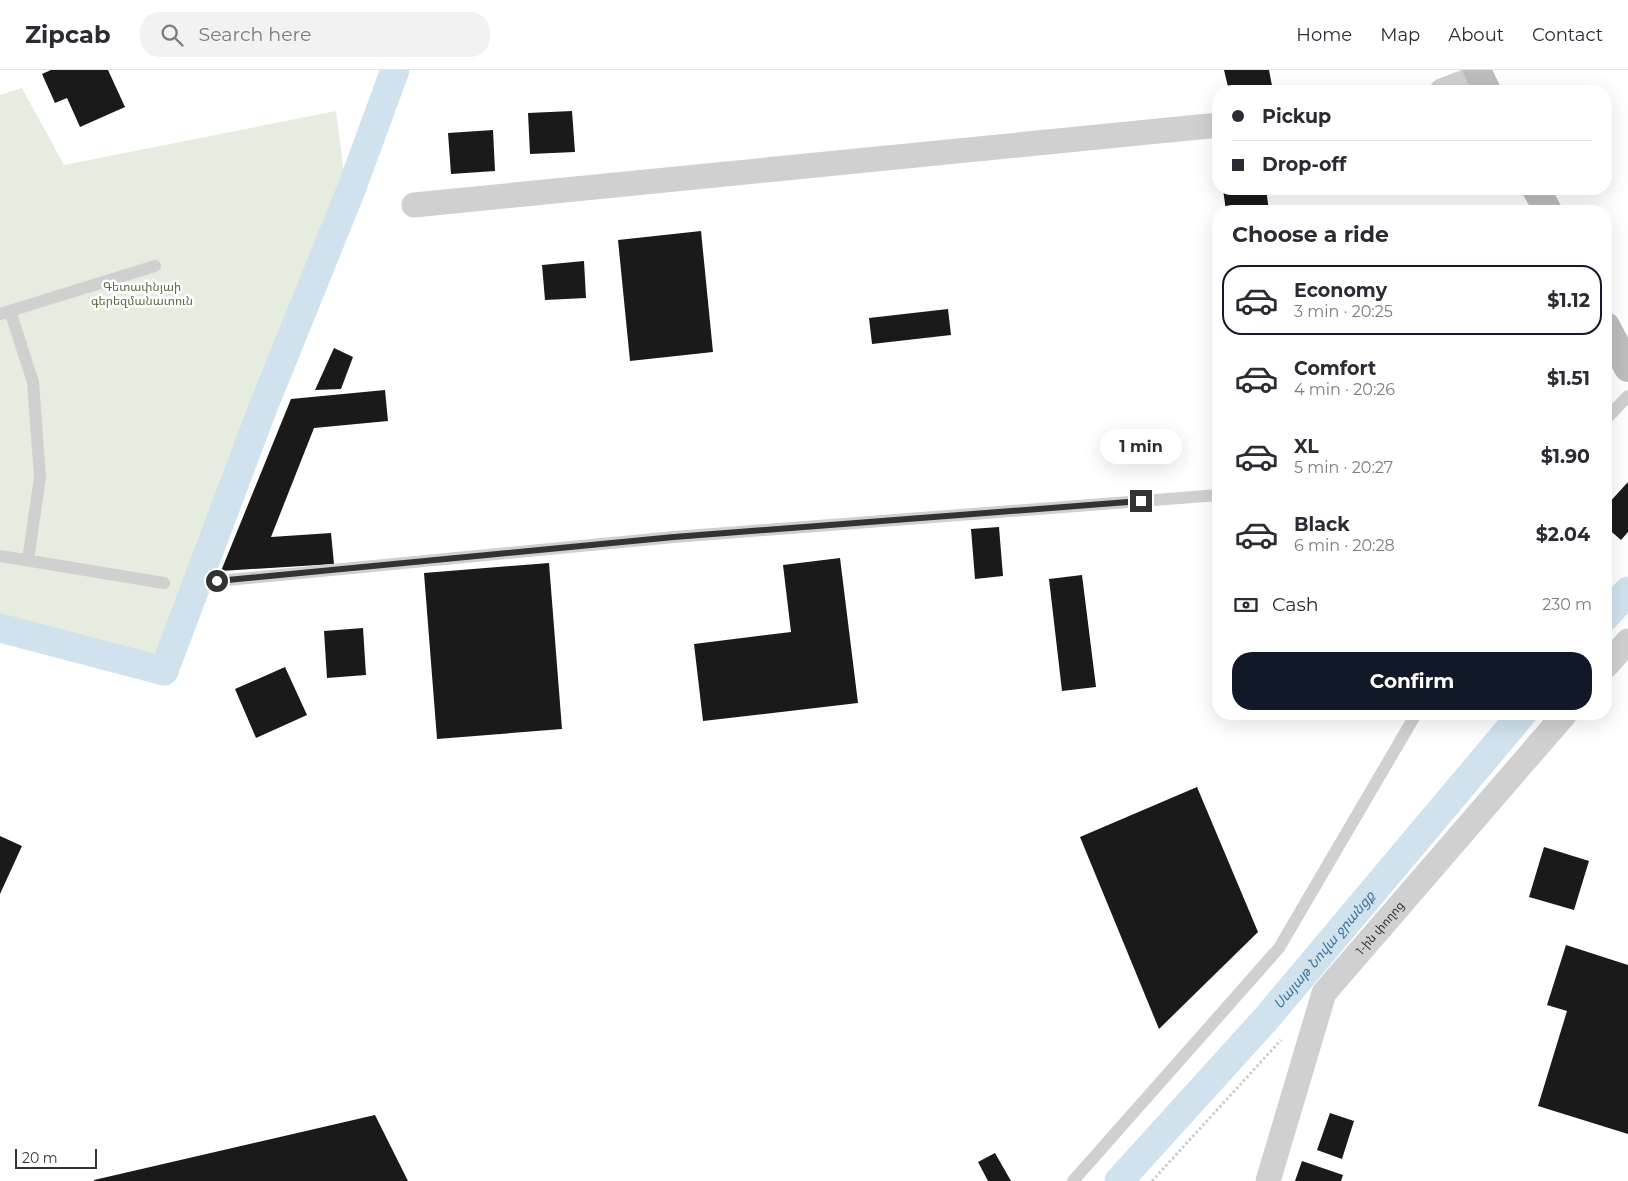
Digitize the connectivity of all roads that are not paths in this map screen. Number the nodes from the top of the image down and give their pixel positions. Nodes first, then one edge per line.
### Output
1 (1481, 79) edge
2 (1462, 85) edge
3 (1212, 126) edge
4 (414, 206) dead end
5 (155, 266) dead end
6 (5, 313) edge
7 (1612, 337) edge
8 (1628, 368) edge
9 (1628, 396) edge
10 (1612, 413) edge
11 (1212, 496) edge
12 (0, 556) edge
13 (28, 560) junction
14 (217, 581) dead end
15 (164, 583) dead end
16 (1628, 641) edge
17 (1612, 659) edge
18 (1412, 720) edge
19 (1560, 720) edge
20 (1073, 1181) edge
21 (1268, 1181) edge

1 - 2 street
3 - 4 street
5 - 6 lane
6 - 13 lane
7 - 8 main road
9 - 10 lane
11 - 14 lane
12 - 13 lane
13 - 15 lane
16 - 17 street
18 - 20 lane
19 - 21 street, 1-ին փողոց

